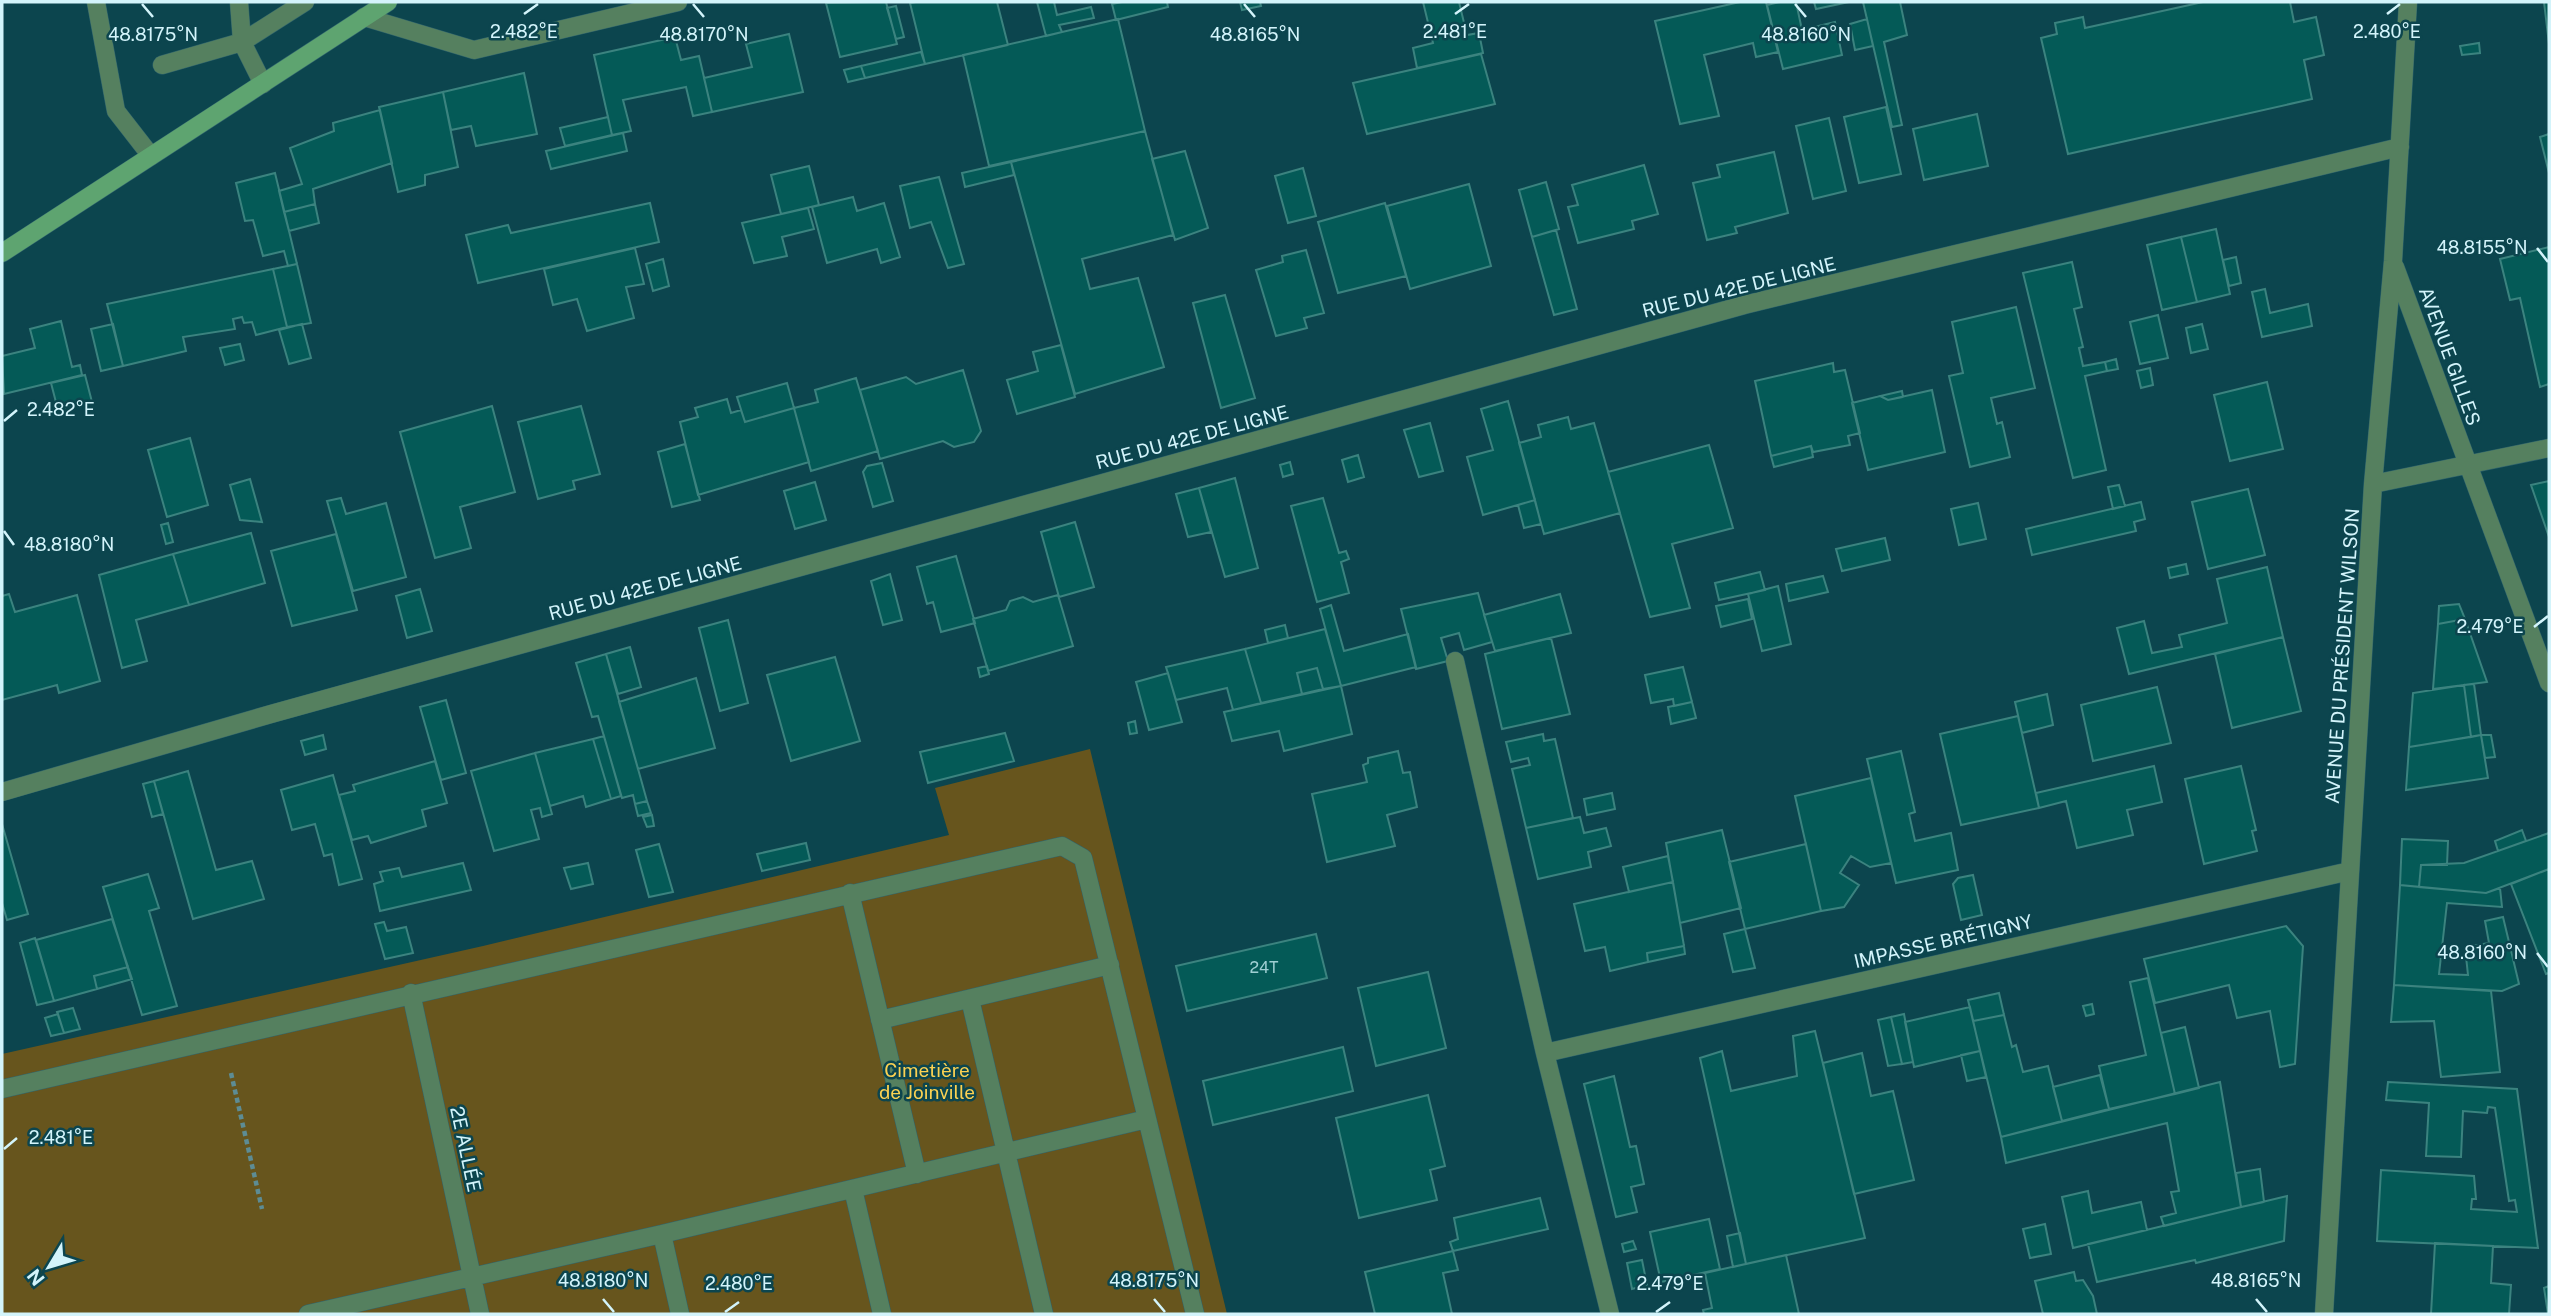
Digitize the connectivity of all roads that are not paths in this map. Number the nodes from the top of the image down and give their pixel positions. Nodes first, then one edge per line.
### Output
1 (96, 2) edge
2 (239, 2) edge
3 (305, 2) edge
4 (388, 2) edge
5 (678, 2) edge
6 (2408, 2) edge
7 (364, 17) junction
8 (242, 42) junction
9 (162, 65) dead end
10 (264, 84) junction
11 (2400, 147) junction
12 (151, 156) junction
13 (2, 253) edge
14 (2393, 261) junction
15 (2549, 448) edge
16 (2468, 466) junction
17 (2374, 484) junction
18 (1455, 661) dead end
19 (2549, 683) edge
20 (2, 792) edge
21 (2350, 871) junction
22 (850, 894) junction
23 (1110, 965) junction
24 (411, 993) junction
25 (970, 999) junction
26 (880, 1020) junction
27 (1545, 1053) junction
28 (2, 1089) edge
29 (1147, 1119) junction
30 (1006, 1153) junction
31 (917, 1174) junction
32 (853, 1189) junction
33 (662, 1234) junction
34 (472, 1277) junction
35 (308, 1314) edge
36 (480, 1314) edge
37 (680, 1314) edge
38 (882, 1314) edge
39 (1044, 1314) edge
40 (1195, 1314) edge
41 (1610, 1314) edge
42 (2324, 1314) edge

1 - 12 street
2 - 8 street
3 - 8 street
4 - 7 main road
5 - 7 street
6 - 11 street, AVENUE DU PRÉSIDENT WILSON
7 - 10 main road
8 - 9 street
8 - 10 street
10 - 12 main road
11 - 14 street, AVENUE DU PRÉSIDENT WILSON
11 - 20 street, RUE DU 42E DE LIGNE
12 - 13 main road
14 - 16 street, AVENUE GILLES
14 - 17 street, AVENUE DU PRÉSIDENT WILSON
15 - 16 street
16 - 17 street
16 - 19 street, AVENUE GILLES
17 - 21 street, AVENUE DU PRÉSIDENT WILSON
18 - 27 street
21 - 27 street, IMPASSE BRÉTIGNY
21 - 42 street, AVENUE DU PRÉSIDENT WILSON
22 - 23 street
22 - 24 street
22 - 26 street
23 - 25 street
23 - 29 street
24 - 28 street
24 - 34 street, 2E ALLÉE
25 - 26 street
25 - 30 street
26 - 31 street
27 - 41 street
29 - 30 street
29 - 40 street
30 - 31 street
30 - 39 street
31 - 32 street
32 - 33 street
32 - 38 street
33 - 34 street
33 - 37 street
34 - 35 street
34 - 36 street, 2E ALLÉE

